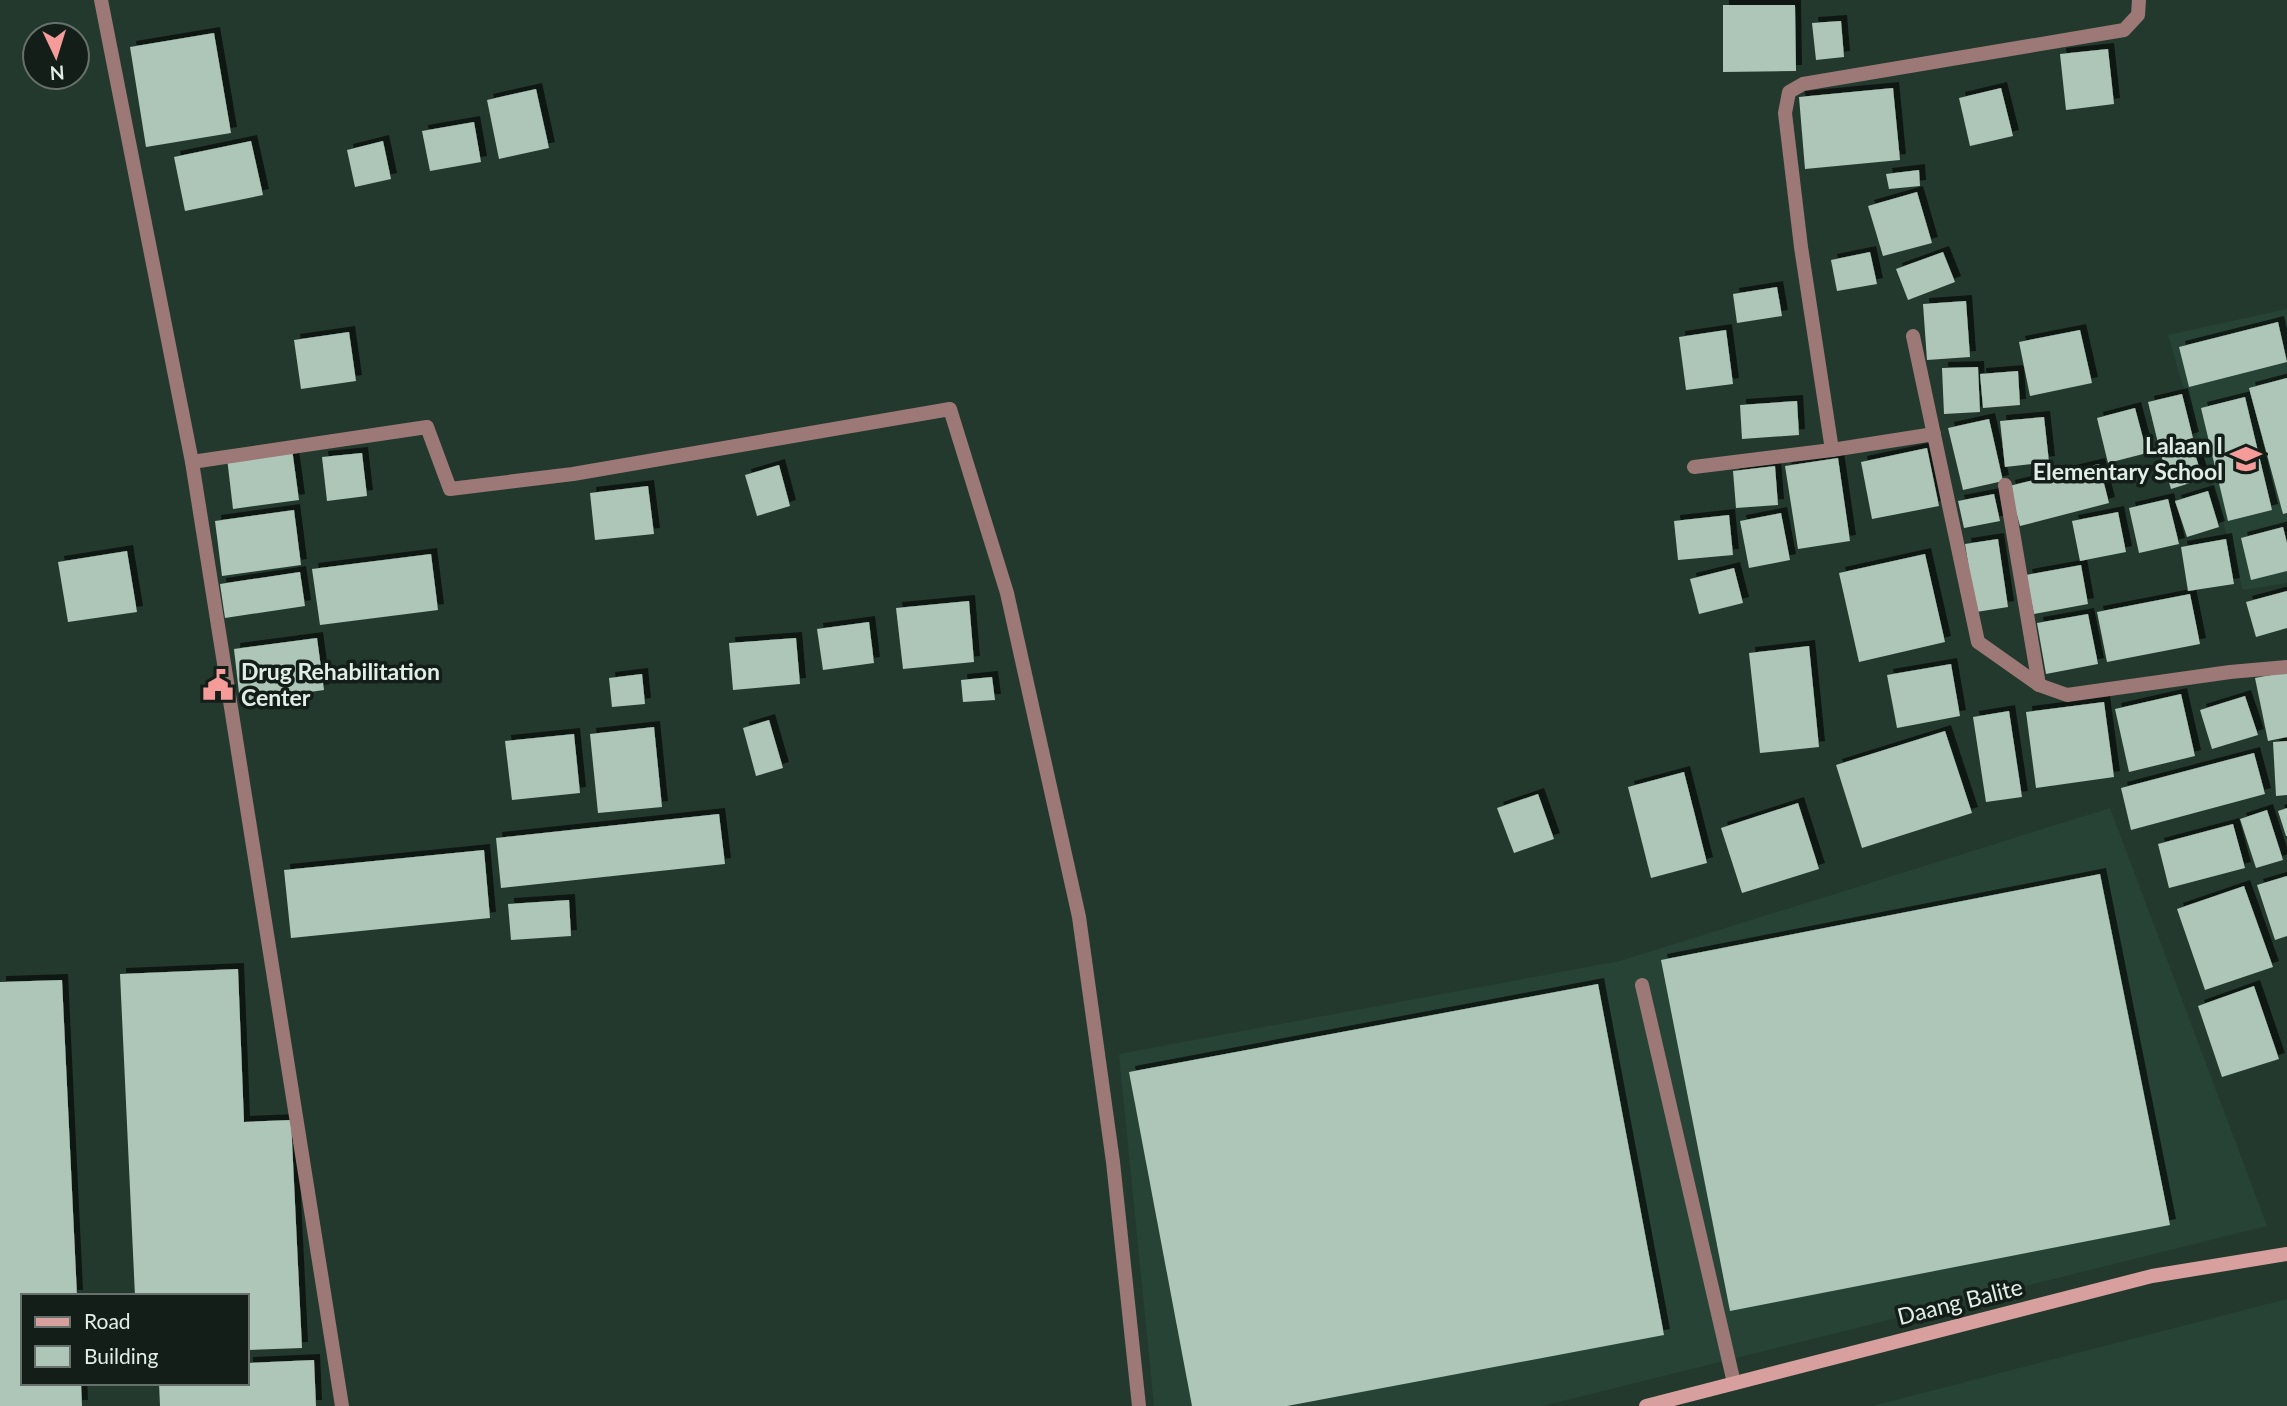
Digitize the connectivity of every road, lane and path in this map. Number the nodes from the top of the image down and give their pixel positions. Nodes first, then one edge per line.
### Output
1 (101, 0) edge
2 (2139, 0) edge
3 (1913, 336) dead end
4 (1934, 434) junction
5 (1832, 450) junction
6 (192, 461) junction
7 (1694, 467) dead end
8 (2005, 485) dead end
9 (2287, 667) edge
10 (2039, 685) junction
11 (1642, 985) dead end
12 (2287, 1254) edge
13 (1734, 1383) junction
14 (342, 1406) edge
15 (1139, 1406) edge
16 (1646, 1406) edge

1 - 6 street
2 - 5 street
3 - 4 street
4 - 5 street
4 - 10 street
5 - 7 street
6 - 14 street
6 - 15 street
8 - 10 street
9 - 10 street
11 - 13 street
12 - 13 street, Daang Balite
13 - 16 street, Daang Balite

